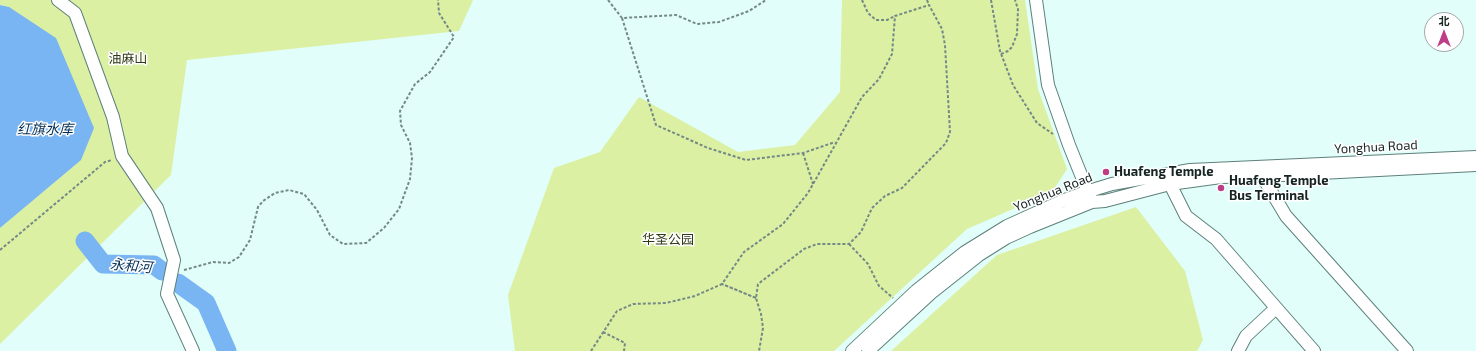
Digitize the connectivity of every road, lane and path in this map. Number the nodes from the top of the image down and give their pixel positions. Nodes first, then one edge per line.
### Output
1 (58, 0) edge
2 (438, 0) edge
3 (608, 0) edge
4 (766, 0) edge
5 (862, 0) edge
6 (927, 0) edge
7 (991, 0) edge
8 (1015, 0) edge
9 (1036, 0) edge
10 (929, 5) junction
11 (895, 16) junction
12 (622, 18) junction
13 (1001, 54) junction
14 (836, 141) junction
15 (1069, 145) junction
16 (803, 153) junction
17 (122, 156) junction
18 (1476, 157) edge
19 (1476, 165) edge
20 (1262, 176) junction
21 (813, 184) junction
22 (1170, 184) junction
23 (1090, 197) junction
24 (849, 244) junction
25 (0, 250) edge
26 (174, 260) junction
27 (722, 284) junction
28 (756, 298) junction
29 (900, 305) junction
30 (1276, 308) junction
31 (603, 332) junction
32 (193, 351) edge
33 (591, 351) edge
34 (624, 351) edge
35 (759, 351) edge
36 (852, 351) edge
37 (868, 351) edge
38 (1238, 351) edge
39 (1314, 351) edge
40 (1407, 351) edge

1 - 17 street
2 - 26 path
3 - 12 path
4 - 12 path
5 - 11 path
6 - 10 path
7 - 13 path
8 - 13 path
9 - 15 street
10 - 11 path
10 - 24 path
11 - 14 path
12 - 16 path
13 - 15 path
14 - 16 path
14 - 21 path
15 - 23 street
16 - 21 path
17 - 25 path
17 - 26 street
18 - 23 street, Yonghua Road
19 - 20 street, Yonghua Road
20 - 22 street, Yonghua Road
20 - 40 street
21 - 27 path
22 - 23 street, Yonghua Road
22 - 30 street
23 - 29 street, Yonghua Road
23 - 37 street, Yonghua Road
24 - 28 path
24 - 29 path
26 - 32 street
27 - 28 path
27 - 31 path
28 - 35 path
29 - 36 street, Yonghua Road
30 - 38 street
30 - 39 street
31 - 33 path
31 - 34 path

